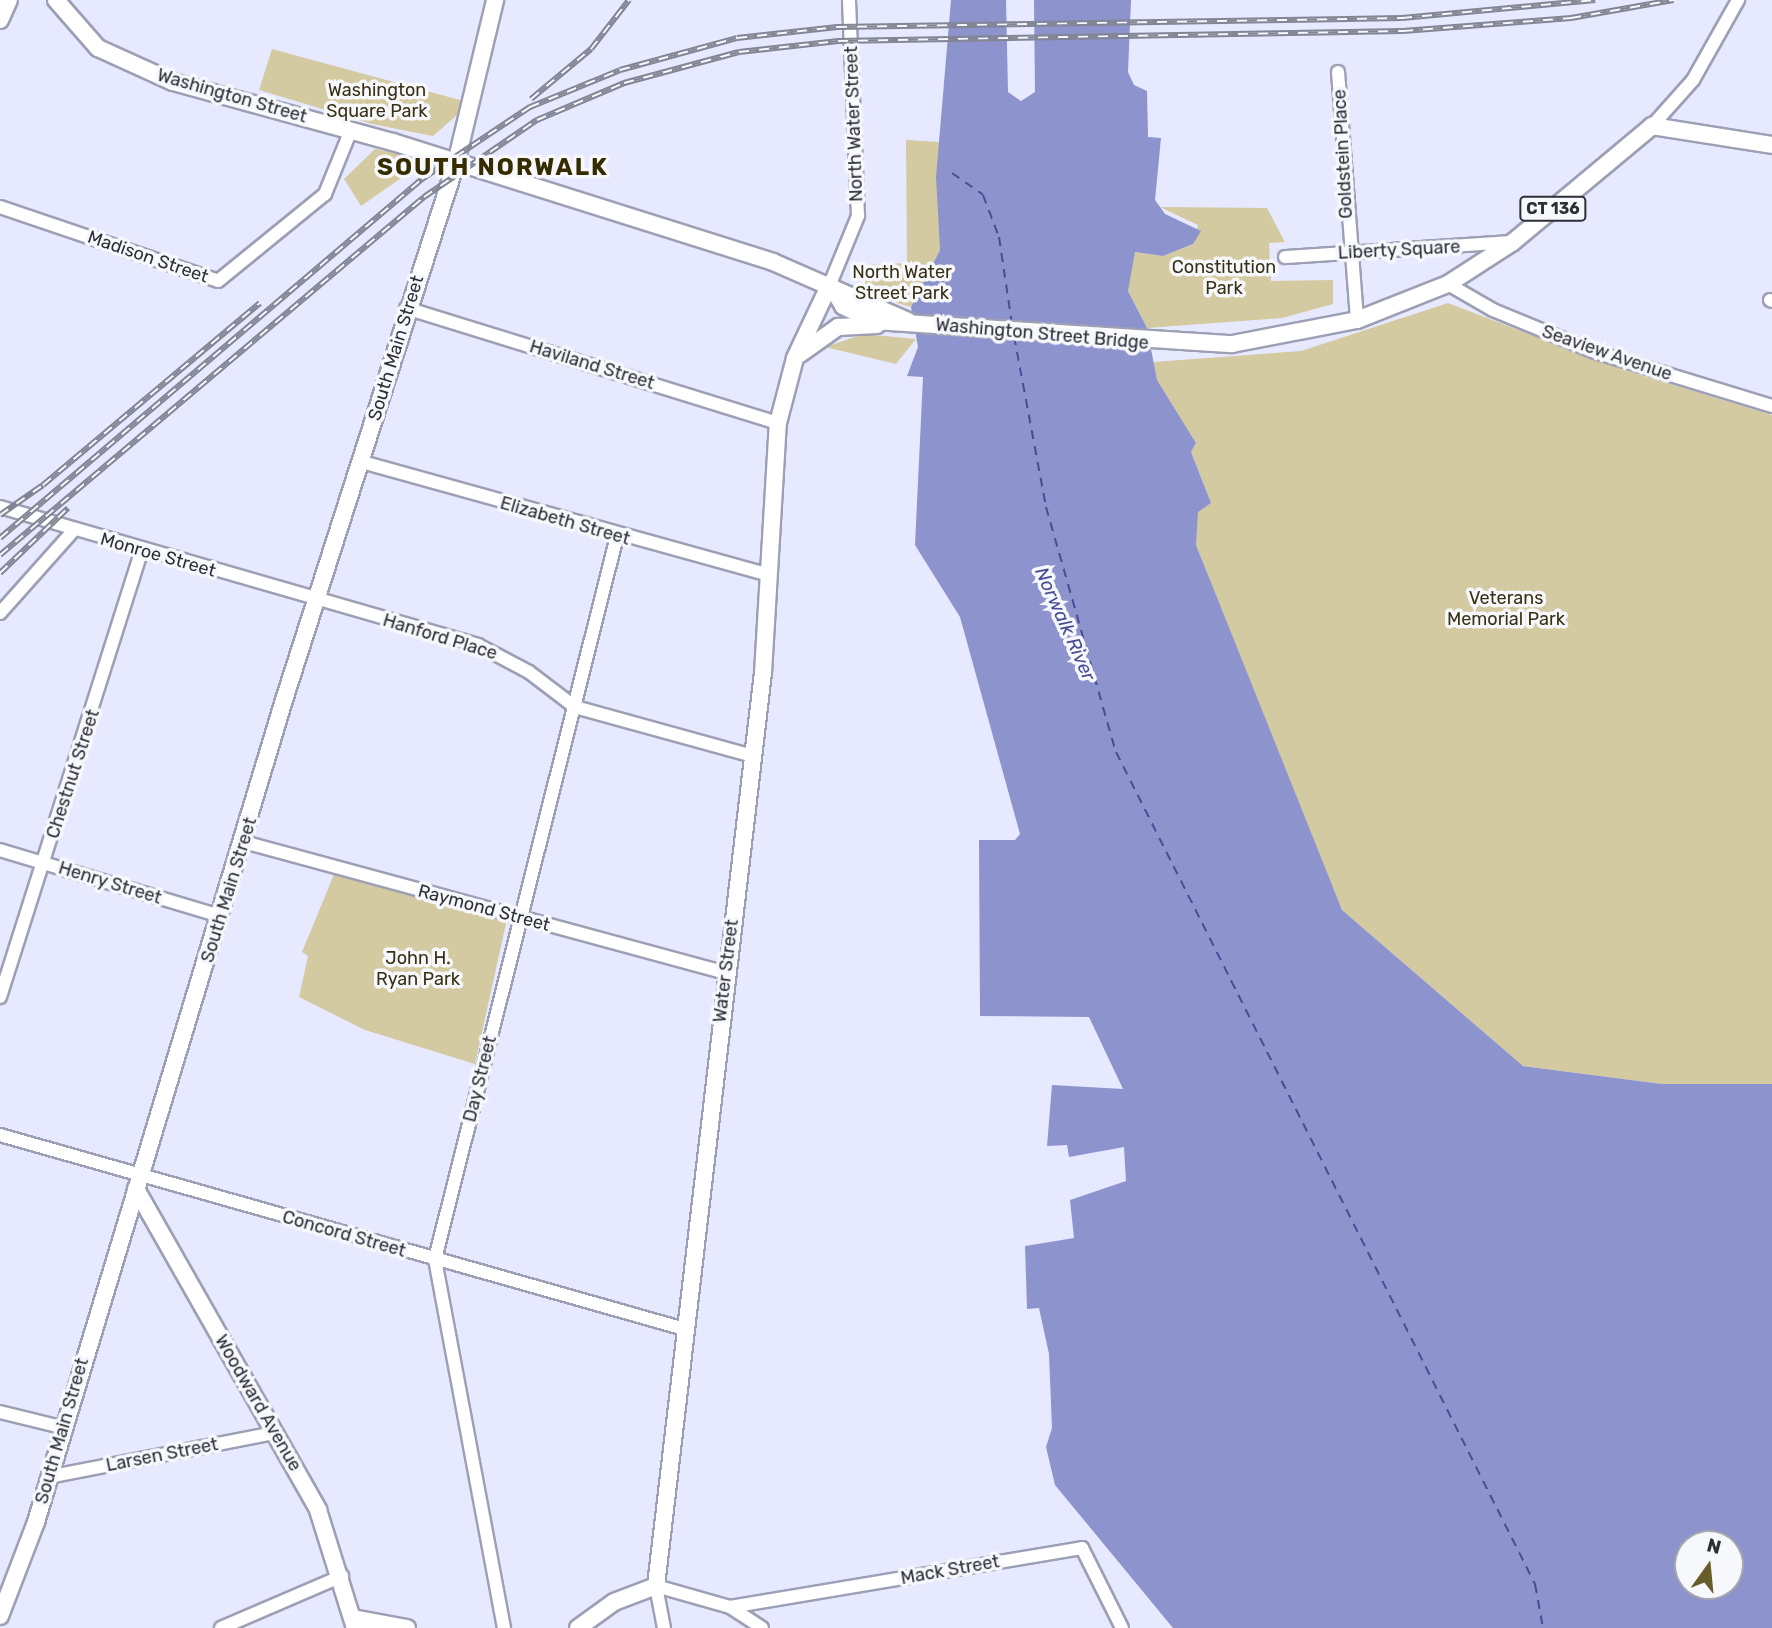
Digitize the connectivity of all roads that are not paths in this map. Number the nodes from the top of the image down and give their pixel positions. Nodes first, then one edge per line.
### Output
1 (9, 0) edge
2 (56, 0) edge
3 (495, 0) edge
4 (849, 0) edge
5 (1738, 0) edge
6 (0, 20) edge
7 (1338, 72) dead end
8 (1652, 126) junction
9 (351, 130) junction
10 (1772, 145) edge
11 (456, 163) junction
12 (0, 208) edge
13 (1513, 242) junction
14 (1349, 253) junction
15 (1285, 257) dead end
16 (830, 284) junction
17 (1448, 284) junction
18 (406, 308) junction
19 (1356, 320) junction
20 (892, 324) junction
21 (913, 324) junction
22 (1170, 345) joint
23 (795, 358) junction
24 (1772, 406) edge
25 (778, 423) junction
26 (362, 462) junction
27 (0, 507) edge
28 (74, 530) junction
29 (617, 536) junction
30 (142, 550) junction
31 (769, 575) junction
32 (317, 601) junction
33 (0, 613) edge
34 (575, 708) junction
35 (753, 757) junction
36 (244, 842) junction
37 (0, 850) edge
38 (43, 863) junction
39 (220, 916) junction
40 (521, 917) junction
41 (725, 973) junction
42 (0, 997) edge
43 (0, 1135) edge
44 (138, 1183) junction
45 (435, 1259) junction
46 (688, 1330) junction
47 (0, 1412) edge
48 (61, 1427) junction
49 (275, 1433) junction
50 (48, 1477) junction
51 (342, 1576) junction
52 (656, 1586) junction
53 (730, 1607) junction
54 (0, 1616) edge
55 (354, 1623) edge
56 (220, 1628) edge
57 (407, 1628) edge
58 (504, 1628) edge
59 (578, 1628) edge
60 (664, 1628) edge
61 (762, 1628) edge
62 (1122, 1628) edge

1 - 6 main road
2 - 9 main road, Washington Street
3 - 11 main road, South Main Street
4 - 16 street, North Water Street
5 - 8 street
7 - 14 street, Goldstein Place
8 - 10 main road
8 - 13 main road, CT 136
9 - 11 main road, Washington Street
9 - 12 street, Madison Street
11 - 16 main road, Washington Street
11 - 18 main road, South Main Street
13 - 14 street, Liberty Square
13 - 17 main road, CT 136
14 - 15 street, Liberty Square
14 - 19 street, Goldstein Place
16 - 20 main road
16 - 21 main road, Washington Street / CT 136
16 - 23 main road, Water Street
17 - 19 main road, Liberty Square / CT 136
17 - 24 street, Seaview Avenue
18 - 25 street, Haviland Street
18 - 26 main road, South Main Street
19 - 22 main road, Liberty Square / CT 136
20 - 21 main road, CT 136
20 - 23 main road, CT 136
21 - 22 main road, Washington Street Bridge / CT 136
23 - 25 main road, Water Street
25 - 31 main road, Water Street
26 - 29 street, Elizabeth Street
26 - 32 main road, South Main Street
27 - 28 street, Monroe Street
28 - 30 street, Monroe Street
28 - 33 street
29 - 31 street, Elizabeth Street
29 - 34 street, Day Street
30 - 32 street, Monroe Street
30 - 38 street, Chestnut Street
31 - 35 main road, Water Street
32 - 34 street, Hanford Place
32 - 36 main road, South Main Street
34 - 35 street, Hanford Place
34 - 40 street, Day Street
35 - 41 main road, Water Street
36 - 39 main road, South Main Street
36 - 40 street, Raymond Street
37 - 38 street, Henry Street
38 - 39 street, Henry Street
38 - 42 street, Chestnut Street
39 - 44 main road, South Main Street
40 - 41 street, Raymond Street
40 - 45 street, Day Street
41 - 46 main road, Water Street
43 - 44 street, Concord Street
44 - 45 street, Concord Street
44 - 48 main road, South Main Street
44 - 49 main road, Woodward Avenue
45 - 46 street, Concord Street
45 - 58 street, Day Street
46 - 52 main road, Water Street
47 - 48 street
48 - 50 main road, South Main Street
49 - 50 street, Larsen Street
49 - 51 main road, Woodward Avenue
50 - 54 main road, South Main Street
51 - 55 main road, Woodward Avenue
51 - 56 street
52 - 53 street
52 - 59 main road
52 - 60 street
53 - 61 street
53 - 62 street, Mack Street
55 - 57 main road

